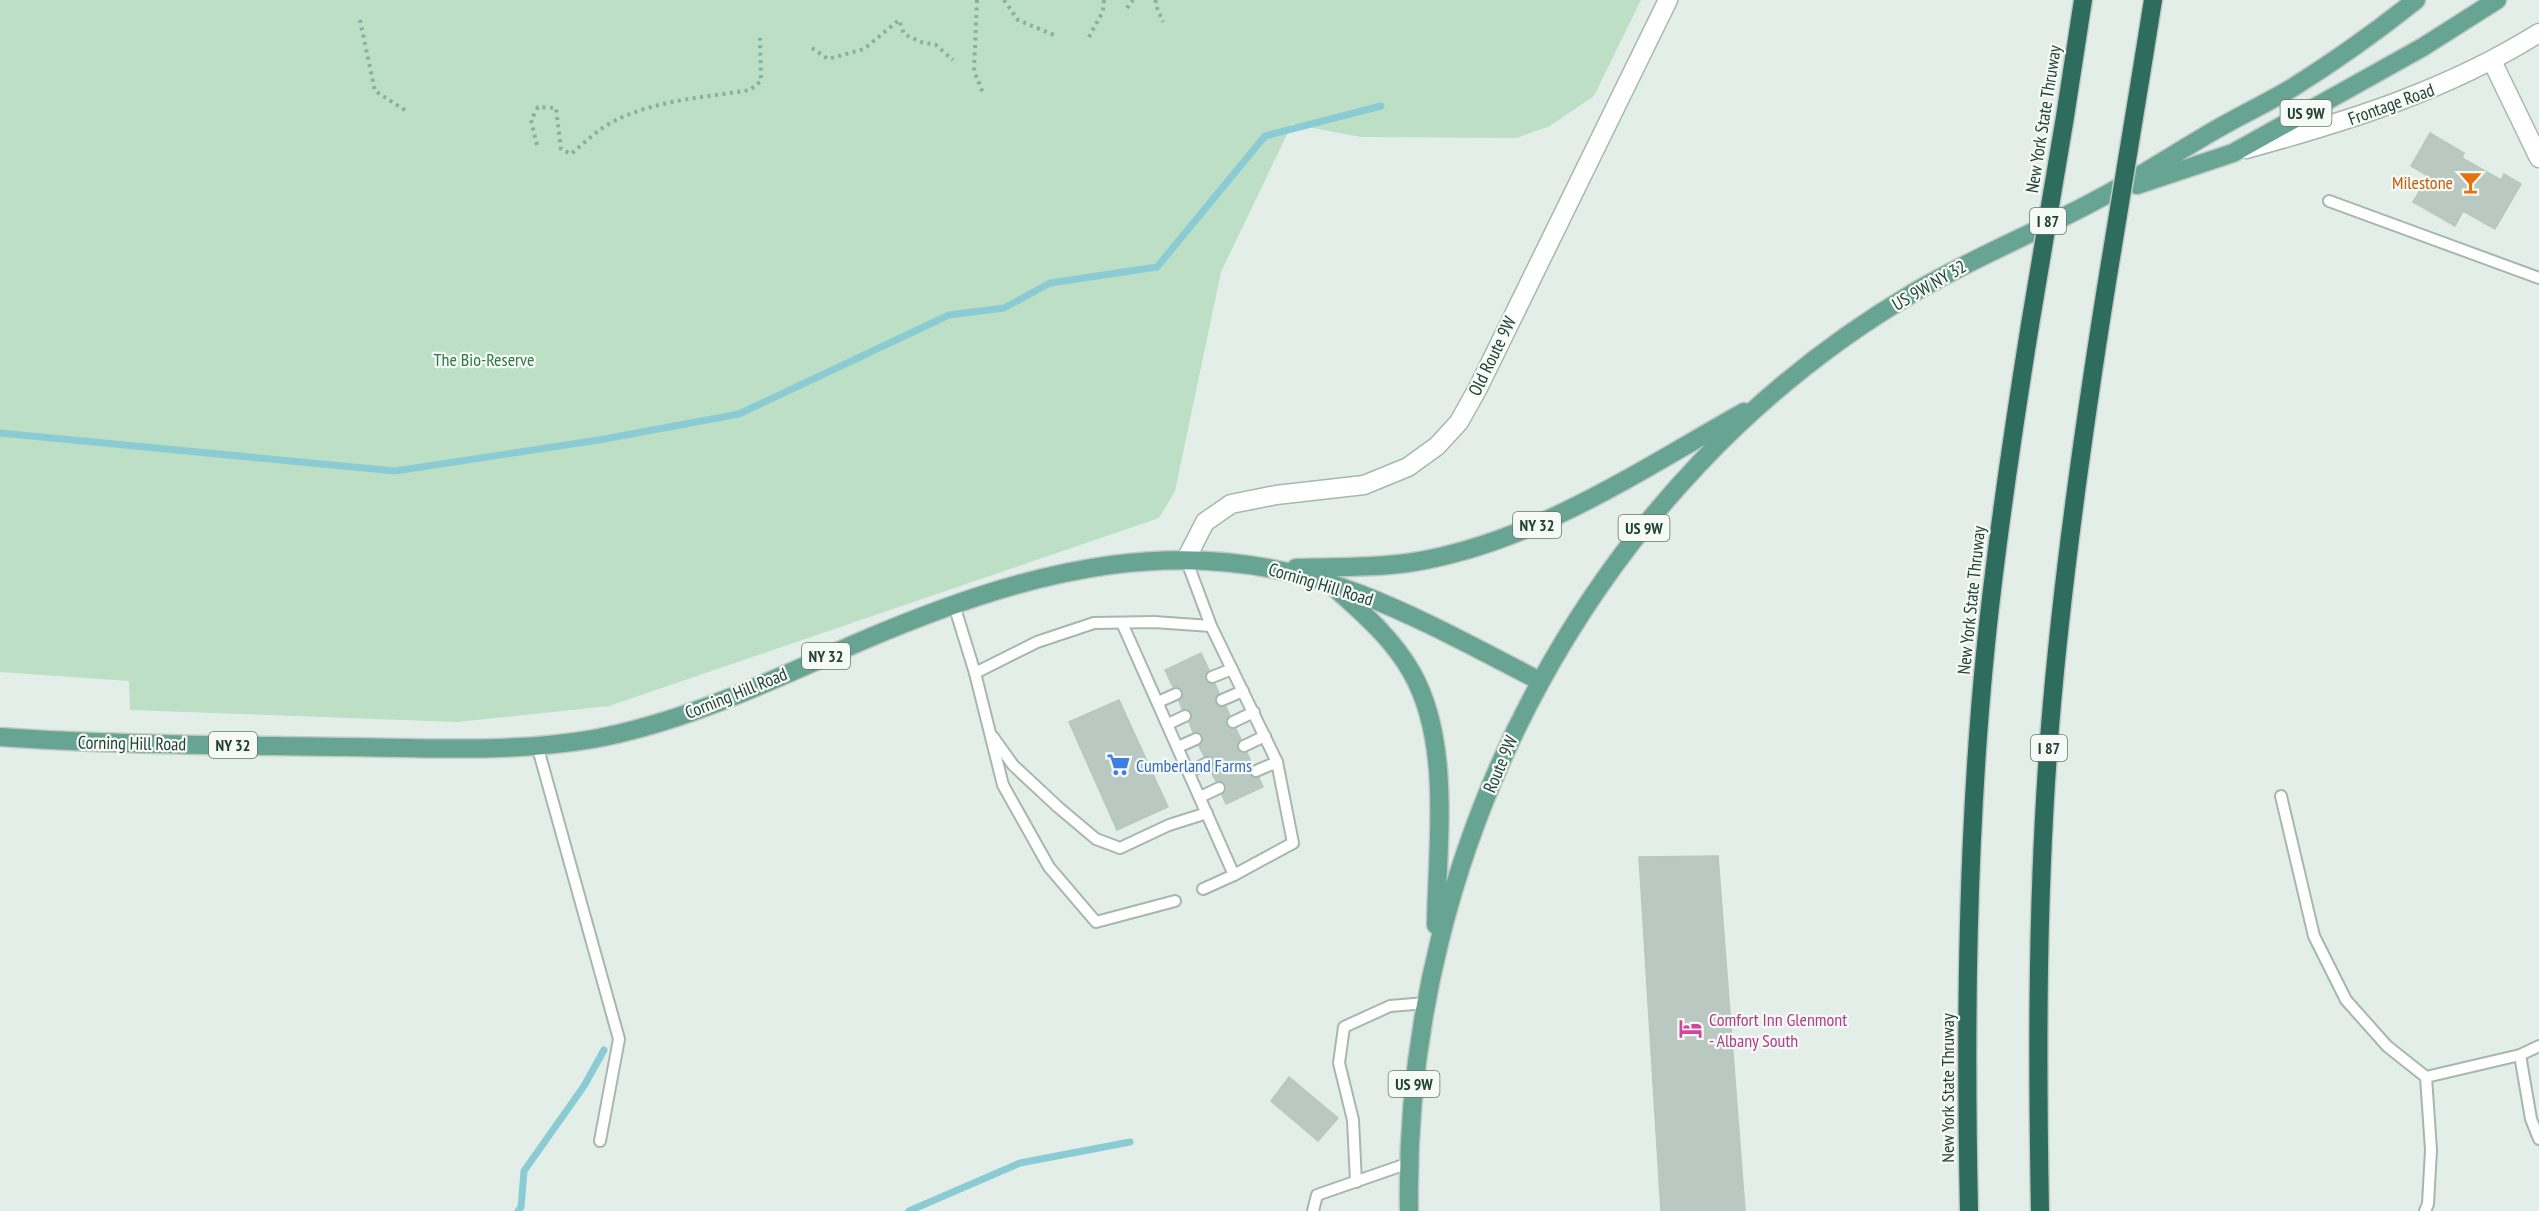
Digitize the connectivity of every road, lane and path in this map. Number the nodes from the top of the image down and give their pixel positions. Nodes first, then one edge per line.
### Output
1 (977, 0) edge
2 (1004, 0) edge
3 (1104, 0) edge
4 (1133, 0) edge
5 (1156, 0) edge
6 (1668, 0) edge
7 (2083, 0) edge
8 (2153, 0) edge
9 (2416, 0) edge
10 (2497, 0) edge
11 (1127, 8) dead end
12 (360, 20) dead end
13 (1163, 22) dead end
14 (2539, 33) edge
15 (1054, 36) dead end
16 (1089, 37) dead end
17 (760, 38) dead end
18 (812, 48) dead end
19 (953, 60) dead end
20 (2492, 61) junction
21 (983, 93) dead end
22 (408, 112) dead end
23 (537, 145) dead end
24 (2233, 153) junction
25 (2539, 158) edge
26 (2101, 198) junction
27 (2329, 201) dead end
28 (2539, 278) edge
29 (1772, 396) junction
30 (1186, 559) junction
31 (1276, 568) junction
32 (1329, 583) junction
33 (954, 605) junction
34 (1122, 622) junction
35 (1211, 626) junction
36 (1232, 669) junction
37 (975, 673) junction
38 (1212, 677) dead end
39 (1540, 681) junction
40 (1243, 690) junction
41 (1176, 694) dead end
42 (1222, 700) dead end
43 (1158, 702) junction
44 (1254, 712) junction
45 (1185, 716) dead end
46 (1233, 722) dead end
47 (1168, 724) junction
48 (990, 731) junction
49 (0, 736) edge
50 (1265, 736) junction
51 (1196, 739) dead end
52 (537, 745) junction
53 (1244, 746) dead end
54 (1178, 747) junction
55 (1277, 762) junction
56 (1207, 763) dead end
57 (1256, 771) dead end
58 (1189, 772) junction
59 (1219, 788) dead end
60 (2281, 796) dead end
61 (1200, 797) junction
62 (1207, 813) junction
63 (1234, 875) junction
64 (1203, 889) dead end
65 (1176, 901) dead end
66 (1435, 958) junction
67 (1426, 1003) junction
68 (2539, 1046) edge
69 (2520, 1055) junction
70 (2426, 1077) junction
71 (2539, 1139) edge
72 (600, 1141) dead end
73 (1409, 1163) junction
74 (1356, 1182) junction
75 (1313, 1211) edge
76 (1409, 1211) edge
77 (1970, 1211) edge
78 (2040, 1211) edge
79 (2425, 1211) edge

1 - 21 path
2 - 15 path
3 - 16 path
4 - 11 path
5 - 13 path
6 - 30 street, Old Route 9W
7 - 77 highway, New York State Thruway / I 87, bridge
8 - 78 highway, I 87, bridge
9 - 26 main road, US 9W
10 - 24 main road, US 9W
12 - 22 path
14 - 20 street, Frontage Road
17 - 23 path
18 - 19 path
20 - 24 street, Frontage Road
20 - 25 street
24 - 26 main road, US 9W
26 - 29 main road, US 9W NY 32 / US 9W
27 - 28 lane
29 - 31 main road, NY 32
29 - 39 main road, Route 9W / US 9W
30 - 31 main road, Corning Hill Road / NY 32
30 - 33 main road, Corning Hill Road / NY 32
30 - 35 lane
31 - 32 main road, Corning Hill Road / NY 32
32 - 39 main road, Corning Hill Road / NY 32
32 - 66 main road
33 - 37 lane
33 - 52 main road, Corning Hill Road / NY 32
34 - 35 lane
34 - 37 lane
34 - 43 lane
35 - 36 lane
36 - 38 lane
36 - 40 lane
37 - 48 lane
39 - 66 main road, Route 9W / US 9W
40 - 42 lane
40 - 44 lane
41 - 43 lane
43 - 47 lane
44 - 46 lane
44 - 50 lane
45 - 47 lane
47 - 54 lane
48 - 62 lane
48 - 65 lane
49 - 52 main road, Corning Hill Road / NY 32
50 - 53 lane
50 - 55 lane
51 - 54 lane
52 - 72 lane
54 - 58 lane
55 - 57 lane
55 - 63 lane
56 - 58 lane
58 - 61 lane
59 - 61 lane
60 - 70 lane
61 - 62 lane
62 - 63 lane
63 - 64 lane
66 - 67 main road, Route 9W / US 9W
67 - 73 main road, Route 9W / US 9W
67 - 74 lane
68 - 69 lane
69 - 70 lane
69 - 71 lane
70 - 79 lane
73 - 74 lane
73 - 76 main road, Route 9W / US 9W
74 - 75 lane

